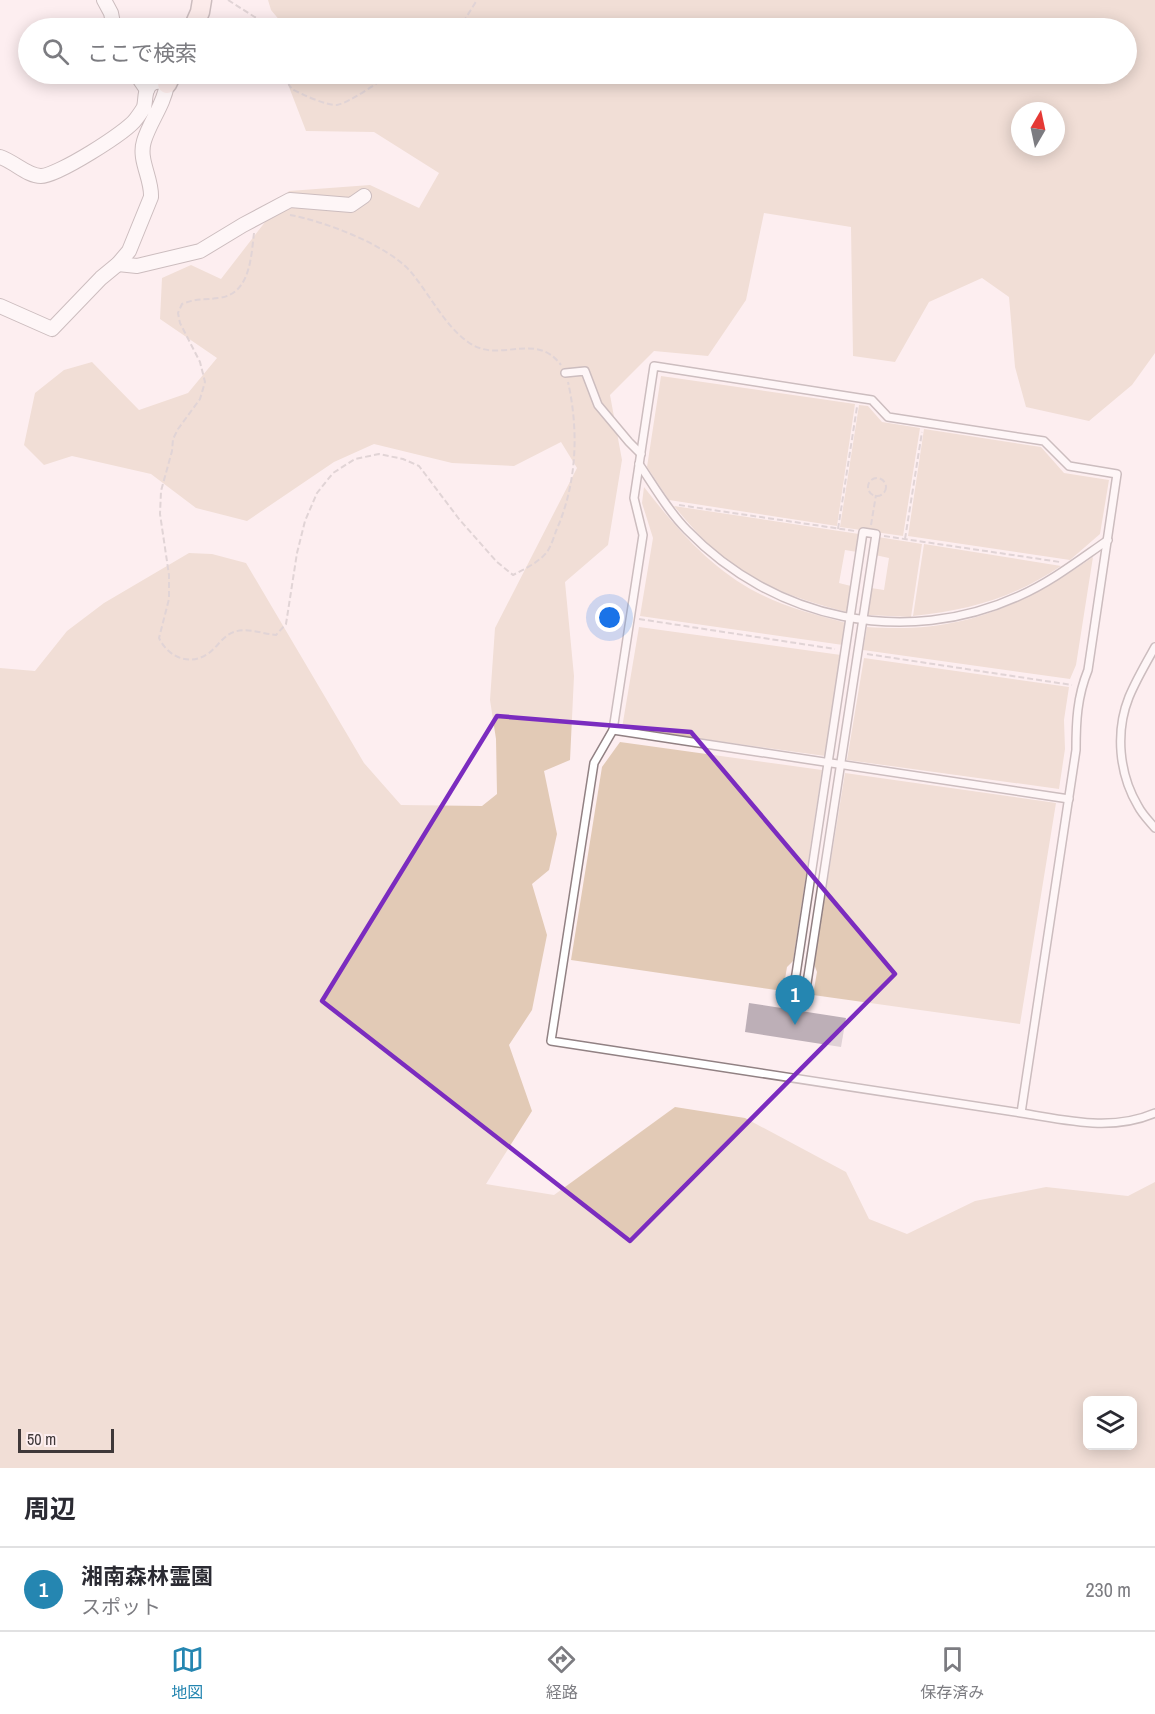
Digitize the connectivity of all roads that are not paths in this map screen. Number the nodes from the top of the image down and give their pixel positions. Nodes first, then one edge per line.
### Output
1 (104, 0) edge
2 (202, 0) edge
3 (112, 18) edge
4 (197, 18) edge
5 (143, 84) edge
6 (151, 84) edge
7 (169, 84) edge
8 (147, 90) junction
9 (0, 157) edge
10 (364, 196) dead end
11 (118, 264) junction
12 (0, 306) edge
13 (565, 373) road end
14 (641, 454) junction
15 (639, 464) junction
16 (1108, 540) junction
17 (850, 618) junction
18 (863, 620) junction
19 (1155, 647) edge
20 (613, 730) junction
21 (828, 762) junction
22 (841, 764) junction
23 (1069, 799) junction
24 (1155, 828) edge
25 (1021, 1113) junction
26 (1155, 1113) edge

1 - 3 street
2 - 4 street
5 - 8 street
6 - 8 street
7 - 11 street
8 - 9 street
10 - 11 street
11 - 12 street
13 - 14 lane
14 - 15 lane
14 - 16 lane
15 - 17 lane
15 - 20 lane
16 - 18 lane
16 - 23 lane
17 - 18 lane
17 - 18 lane
17 - 21 lane
18 - 22 lane
19 - 24 lane
20 - 21 lane
20 - 25 lane
21 - 22 lane
21 - 22 lane
22 - 23 lane
23 - 25 lane
25 - 26 lane

